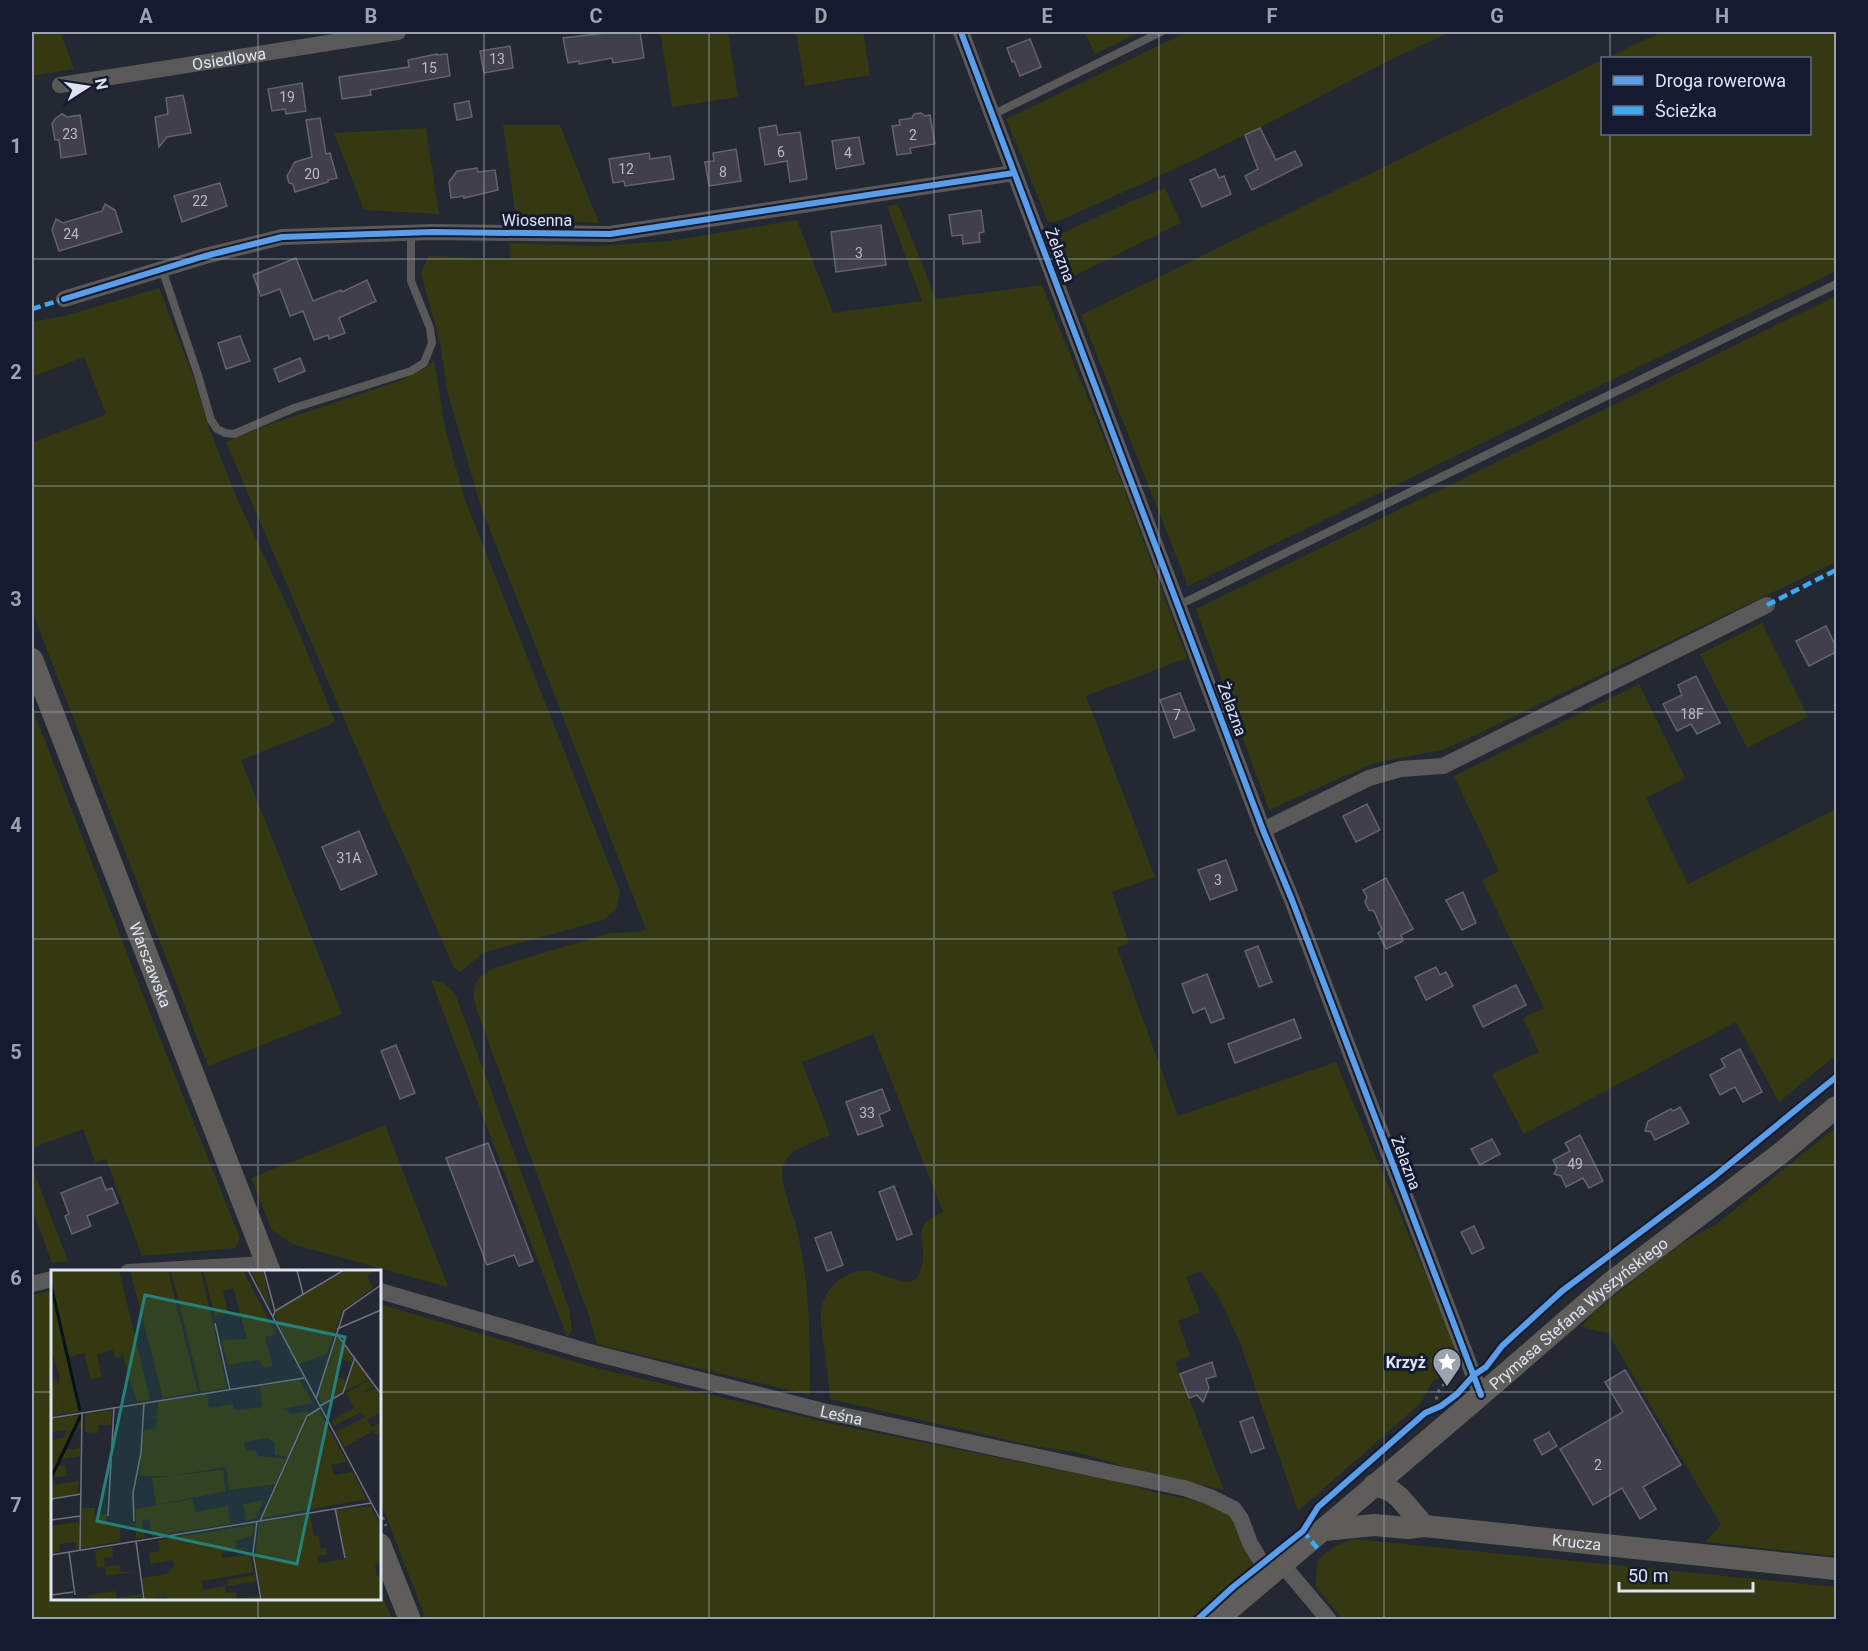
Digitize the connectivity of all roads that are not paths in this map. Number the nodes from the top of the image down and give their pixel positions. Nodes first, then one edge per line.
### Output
1 (398, 32) edge
2 (961, 32) edge
3 (1161, 32) edge
4 (60, 85) dead end
5 (992, 115) junction
6 (1014, 173) junction
7 (411, 233) junction
8 (162, 269) junction
9 (1836, 284) edge
10 (64, 299) dead end
11 (1179, 605) junction
12 (1767, 605) dead end
13 (32, 659) edge
14 (1263, 830) junction
15 (1836, 1107) edge
16 (269, 1268) edge
17 (198, 1270) edge
18 (51, 1279) edge
19 (32, 1284) edge
20 (381, 1291) edge
21 (1481, 1395) junction
22 (1374, 1485) junction
23 (1424, 1526) junction
24 (1397, 1527) junction
25 (1324, 1530) junction
26 (381, 1547) edge
27 (1836, 1569) edge
28 (1275, 1570) junction
29 (410, 1620) edge
30 (1217, 1620) edge
31 (1329, 1620) edge

1 - 4 street, Osiedlowa
2 - 5 street, Żelazna
3 - 5 lane
5 - 6 street, Żelazna
6 - 7 street, Wiosenna
6 - 11 street, Żelazna
7 - 8 street, Wiosenna
7 - 8 lane
8 - 10 street, Wiosenna
9 - 11 lane
11 - 14 street, Żelazna
12 - 14 street
13 - 16 street, Warszawska
14 - 21 street, Żelazna
15 - 21 street, Prymasa Stefana Wyszyńskiego
16 - 17 street
18 - 19 street
20 - 28 street, Leśna
21 - 22 street, Prymasa Stefana Wyszyńskiego
22 - 23 street
22 - 24 street
22 - 25 street, Prymasa Stefana Wyszyńskiego
23 - 24 street, Krucza
23 - 27 street, Krucza
24 - 25 street, Krucza
25 - 28 street, Prymasa Stefana Wyszyńskiego
26 - 29 street
28 - 30 street, Prymasa Stefana Wyszyńskiego
28 - 31 street, Leśna

